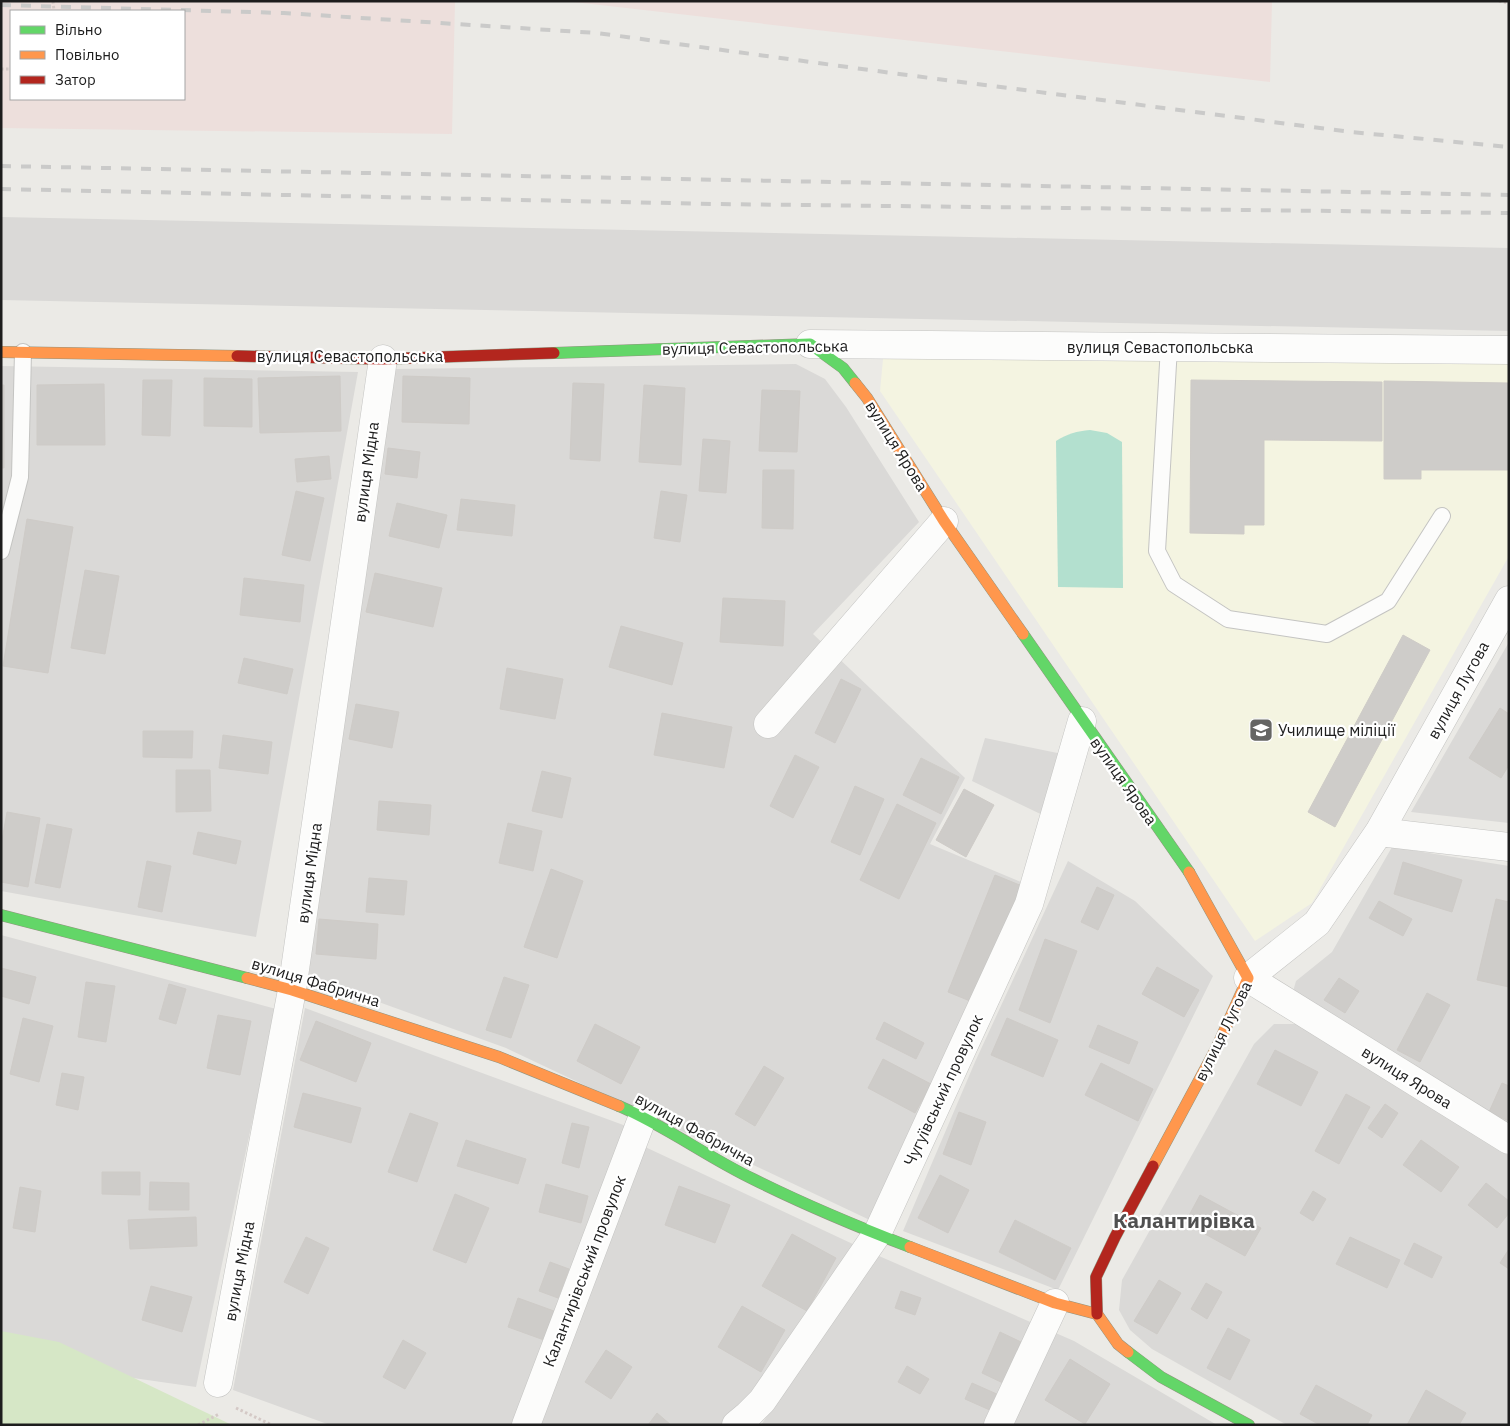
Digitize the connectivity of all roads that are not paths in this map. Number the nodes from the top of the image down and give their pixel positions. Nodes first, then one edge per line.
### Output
1 (810, 344) junction
2 (1169, 347) junction
3 (1509, 350) edge
4 (1, 352) edge
5 (23, 352) junction
6 (382, 359) junction
7 (1442, 516) dead end
8 (944, 521) junction
9 (1, 552) edge
10 (1509, 600) edge
11 (1082, 721) junction
12 (768, 724) dead end
13 (1379, 832) junction
14 (1509, 847) edge
15 (1, 915) edge
16 (1248, 978) junction
17 (292, 990) junction
18 (643, 1116) junction
19 (1509, 1140) edge
20 (877, 1234) junction
21 (1055, 1303) junction
22 (1097, 1314) junction
23 (218, 1383) road end
24 (526, 1425) edge
25 (736, 1425) edge
26 (998, 1425) edge
27 (1249, 1425) edge

1 - 2 street, вулиця Севастопольська
1 - 6 street, вулиця Севастопольська
1 - 8 street, вулиця Ярова
2 - 3 street, вулиця Севастопольська
2 - 7 lane
4 - 5 street, вулиця Севастопольська
5 - 6 street, вулиця Севастопольська
5 - 9 lane
6 - 17 street, вулиця Мідна
8 - 11 street, вулиця Ярова
8 - 12 street
10 - 13 street, вулиця Лугова
11 - 16 street, вулиця Ярова
11 - 20 street, Чугуївський провулок
13 - 14 street
13 - 16 street, вулиця Лугова
15 - 17 street, вулиця Фабрична
16 - 19 street, вулиця Ярова
16 - 22 street, вулиця Лугова
17 - 18 street, вулиця Фабрична
17 - 23 street, вулиця Мідна
18 - 20 street, вулиця Фабрична
18 - 24 street, Калантирівський провулок
20 - 21 street, вулиця Фабрична
20 - 25 street, Чугуївський провулок
21 - 22 street, вулиця Фабрична
21 - 26 street
22 - 27 street

